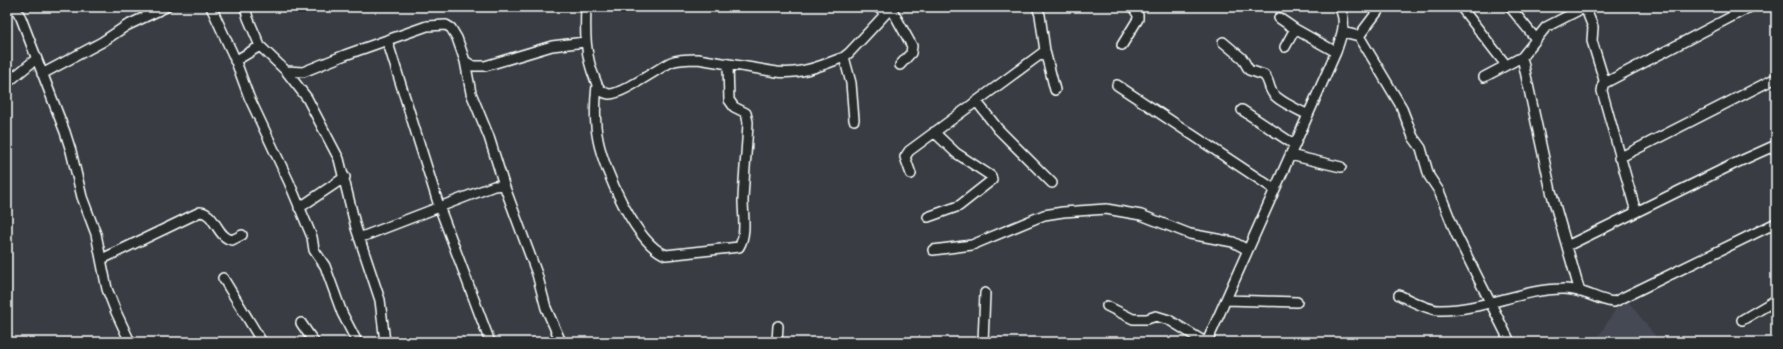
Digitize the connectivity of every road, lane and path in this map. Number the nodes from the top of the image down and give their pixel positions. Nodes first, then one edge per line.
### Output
1 (15, 7) edge
2 (166, 7) edge
3 (245, 7) edge
4 (586, 7) edge
5 (876, 7) edge
6 (1046, 7) edge
7 (1132, 7) edge
8 (1339, 7) edge
9 (1381, 7) edge
10 (1461, 7) edge
11 (1510, 7) edge
12 (1585, 7) edge
13 (1750, 7) edge
14 (890, 9) edge
15 (214, 10) edge
16 (1038, 11) edge
17 (1568, 11) edge
18 (1279, 18) dead end
19 (1295, 29) junction
20 (1343, 32) junction
21 (1359, 36) junction
22 (1536, 39) junction
23 (387, 40) junction
24 (585, 42) junction
25 (1223, 42) dead end
26 (1122, 45) dead end
27 (260, 46) junction
28 (1285, 47) dead end
29 (1045, 51) junction
30 (1336, 52) junction
31 (844, 57) junction
32 (1522, 57) junction
33 (36, 59) junction
34 (235, 61) junction
35 (469, 63) junction
36 (728, 65) junction
37 (900, 65) dead end
38 (1506, 65) junction
39 (286, 71) junction
40 (303, 72) junction
41 (42, 74) junction
42 (1484, 77) dead end
43 (1776, 78) edge
44 (7, 83) edge
45 (1604, 84) junction
46 (597, 85) junction
47 (1116, 85) dead end
48 (300, 89) junction
49 (1055, 90) dead end
50 (977, 102) junction
51 (1242, 110) dead end
52 (1308, 115) junction
53 (854, 120) dead end
54 (934, 132) junction
55 (1294, 145) junction
56 (1776, 145) edge
57 (1290, 155) junction
58 (1620, 158) junction
59 (1341, 167) dead end
60 (911, 174) dead end
61 (501, 175) junction
62 (345, 178) junction
63 (1052, 183) dead end
64 (494, 186) junction
65 (504, 186) junction
66 (1274, 189) junction
67 (439, 206) junction
68 (299, 208) junction
69 (1636, 212) junction
70 (928, 217) dead end
71 (1776, 223) edge
72 (242, 235) dead end
73 (359, 238) junction
74 (1567, 246) junction
75 (932, 250) dead end
76 (1248, 250) junction
77 (102, 259) junction
78 (224, 278) dead end
79 (1580, 292) junction
80 (985, 293) dead end
81 (1399, 295) dead end
82 (1226, 300) junction
83 (1776, 300) edge
84 (1297, 302) dead end
85 (1490, 304) junction
86 (1107, 306) dead end
87 (1742, 320) dead end
88 (301, 323) dead end
89 (778, 326) dead end
90 (383, 340) edge
91 (130, 342) edge
92 (262, 342) edge
93 (314, 342) edge
94 (357, 342) edge
95 (490, 342) edge
96 (561, 342) edge
97 (777, 342) edge
98 (983, 342) edge
99 (1206, 342) edge
100 (1510, 342) edge

1 - 33 street
2 - 41 street
3 - 27 street
4 - 24 street
5 - 14 street
6 - 16 street
7 - 26 street
8 - 20 street
9 - 21 street
10 - 38 street
11 - 22 street
12 - 17 street
12 - 45 street
13 - 45 street
14 - 31 street
14 - 37 street
15 - 34 street
16 - 29 street
17 - 22 street
18 - 19 street
19 - 28 street
19 - 30 street
20 - 21 street
20 - 30 street
21 - 85 street
22 - 32 street
23 - 35 street
23 - 40 street
23 - 67 street
24 - 35 street
24 - 46 street
25 - 52 street
27 - 34 street
27 - 39 street
29 - 49 street
29 - 50 street
30 - 52 street
31 - 36 street
31 - 53 street
32 - 38 street
32 - 74 street
33 - 41 street
33 - 44 street
34 - 68 street
35 - 61 street
36 - 46 street
36 - 46 street
38 - 42 street
39 - 40 street
39 - 48 street
40 - 48 street
41 - 77 street
43 - 58 street
45 - 58 street
47 - 66 street
48 - 62 street
50 - 54 street
50 - 63 street
51 - 55 street
52 - 55 street
54 - 60 street
54 - 70 street
55 - 57 street
56 - 69 street
57 - 59 street
57 - 66 street
58 - 69 street
61 - 64 street
61 - 65 street
62 - 68 street
62 - 73 street
64 - 65 street
64 - 67 street
65 - 96 street
66 - 76 street
67 - 73 street
67 - 95 street
68 - 94 street
69 - 74 street
71 - 79 street
72 - 77 street
73 - 90 street
74 - 79 street
75 - 76 street
76 - 82 street
77 - 91 street
78 - 92 street
79 - 85 street
80 - 98 street
81 - 85 street
82 - 84 street
82 - 99 street
83 - 87 street
85 - 100 street
86 - 99 street
88 - 93 street
89 - 97 street

